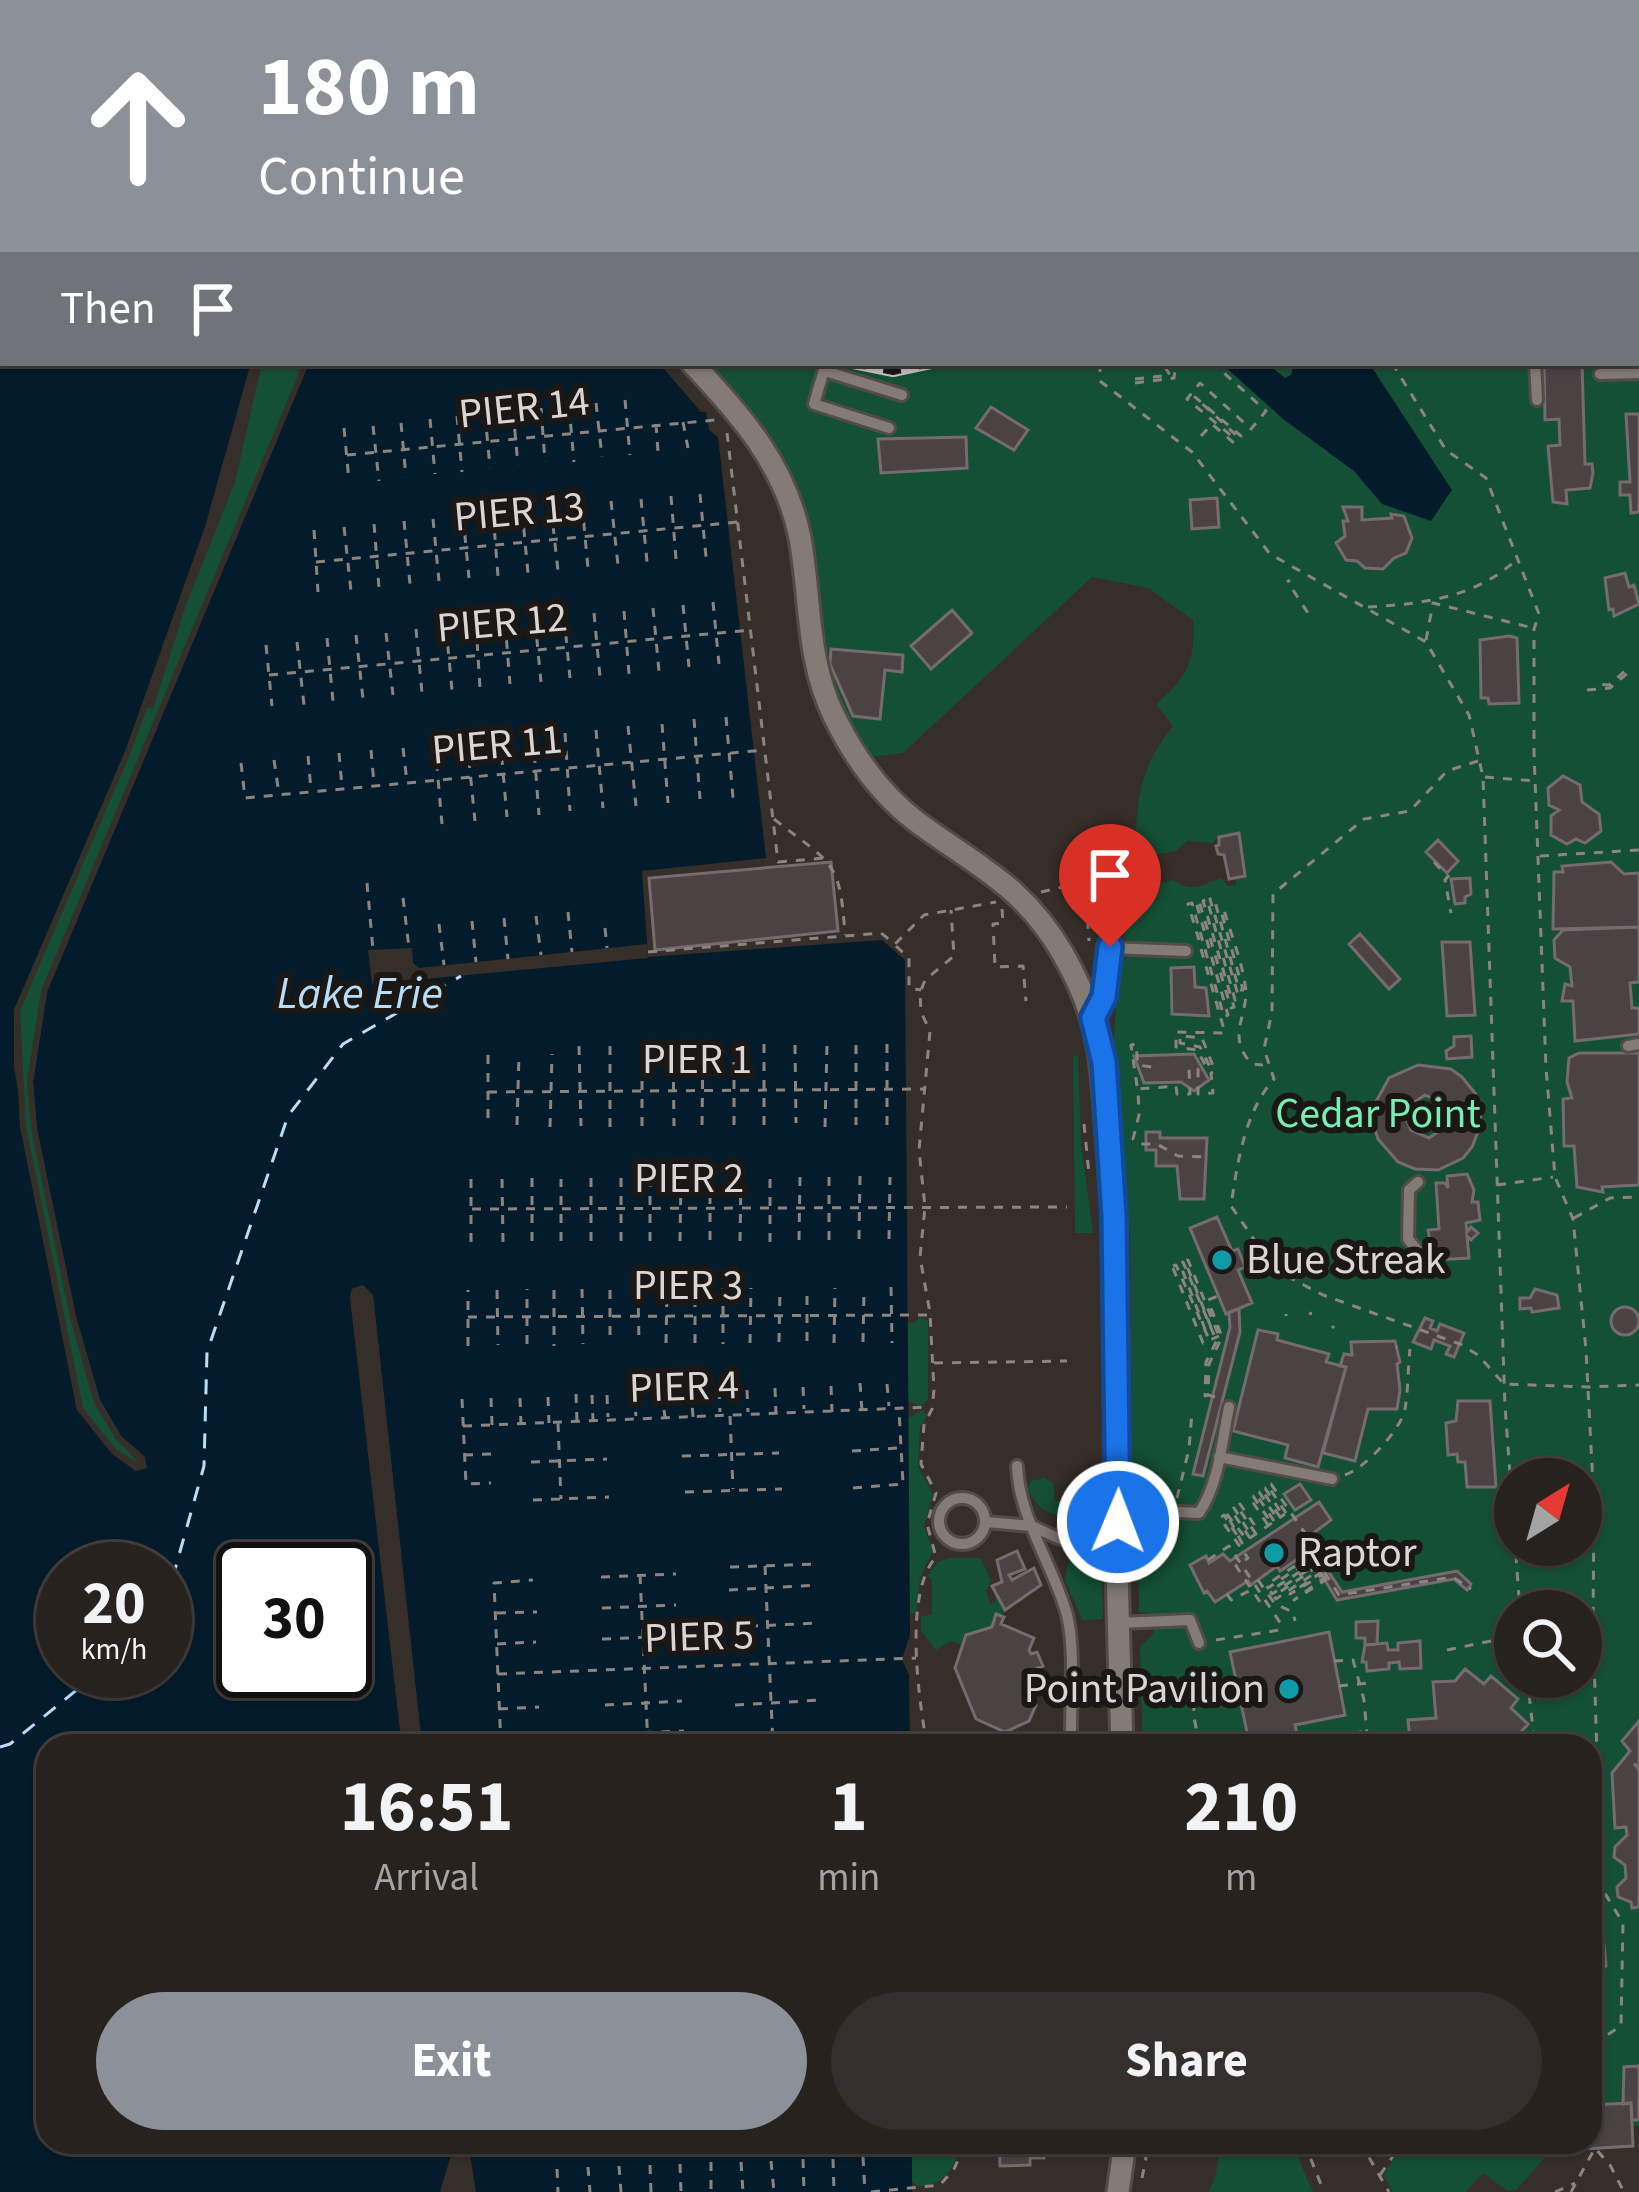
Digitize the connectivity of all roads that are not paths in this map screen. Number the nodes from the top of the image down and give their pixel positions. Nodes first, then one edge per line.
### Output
1 (695, 366) edge
2 (1535, 366) edge
3 (825, 367) edge
4 (1639, 373) edge
5 (1600, 374) dead end
6 (902, 395) dead end
7 (1537, 400) dead end
8 (889, 428) dead end
9 (1114, 913) dead end
10 (1110, 947) junction
11 (1186, 951) dead end
12 (1093, 1018) junction
13 (1418, 1182) dead end
14 (1418, 1251) dead end
15 (1227, 1404) road end
16 (1219, 1457) junction
17 (1017, 1466) dead end
18 (1332, 1479) road end
19 (1117, 1520) junction
20 (986, 1522) junction
21 (1032, 1526) junction
22 (1119, 1623) junction
23 (1198, 1643) road end
24 (1071, 1734) edge
25 (1122, 1734) edge
26 (1123, 2154) edge
27 (1118, 2192) edge

1 - 12 street
2 - 7 lane
3 - 6 lane
3 - 8 lane
4 - 5 lane
9 - 10 lane
10 - 11 lane
10 - 12 lane
12 - 19 street
13 - 14 lane
15 - 16 lane
16 - 18 lane
16 - 19 lane
17 - 21 lane
19 - 21 lane
19 - 22 street
20 - 20 lane
20 - 21 lane
21 - 24 lane
22 - 23 lane
22 - 25 street
26 - 27 street

